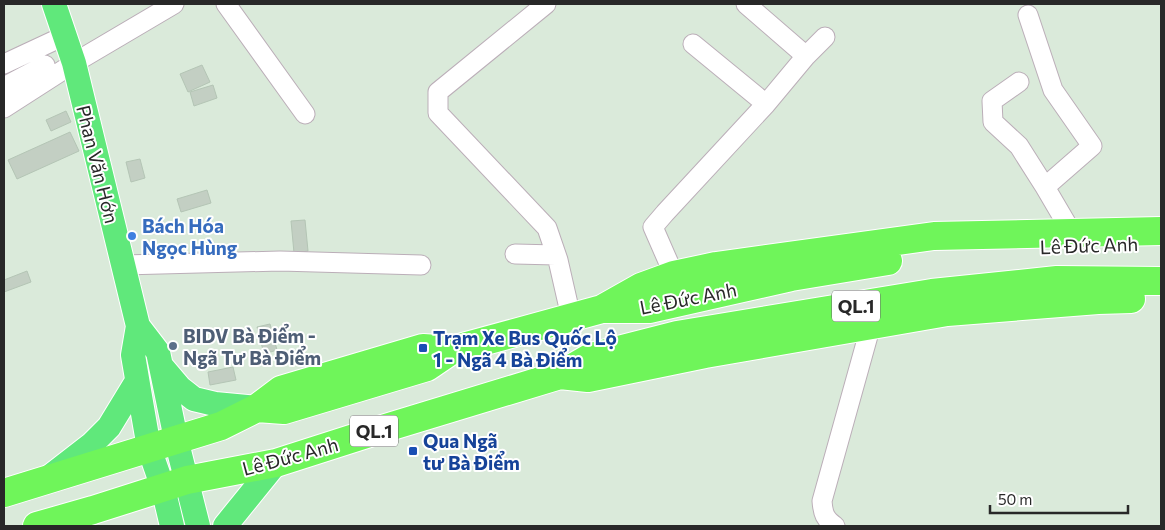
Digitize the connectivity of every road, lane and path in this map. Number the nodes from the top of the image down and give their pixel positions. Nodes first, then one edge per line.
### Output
1 (54, 4) edge
2 (174, 4) edge
3 (226, 4) edge
4 (546, 4) edge
5 (746, 4) edge
6 (1028, 15) dead end
7 (64, 36) junction
8 (825, 37) dead end
9 (693, 44) dead end
10 (806, 56) junction
11 (74, 63) junction
12 (4, 64) edge
13 (45, 65) dead end
14 (1020, 82) dead end
15 (4, 87) edge
16 (766, 104) junction
17 (4, 108) edge
18 (305, 114) dead end
19 (1045, 186) junction
20 (1161, 231) edge
21 (1072, 233) junction
22 (1161, 243) edge
23 (515, 254) dead end
24 (556, 254) junction
25 (123, 265) junction
26 (421, 265) dead end
27 (674, 275) junction
28 (1161, 281) edge
29 (1018, 295) junction
30 (1161, 299) edge
31 (602, 309) junction
32 (571, 317) junction
33 (871, 325) junction
34 (138, 326) junction
35 (161, 365) junction
36 (560, 375) junction
37 (137, 381) junction
38 (258, 408) junction
39 (176, 439) junction
40 (149, 448) junction
41 (276, 463) junction
42 (44, 480) junction
43 (175, 484) junction
44 (4, 493) edge
45 (124, 500) junction
46 (37, 526) edge
47 (103, 526) edge
48 (172, 526) edge
49 (198, 526) edge
50 (225, 526) edge
51 (836, 526) edge

1 - 7 main road, Phan Văn Hớn
2 - 11 street
3 - 18 street
4 - 24 street
5 - 10 street
6 - 19 street
7 - 11 main road, Phan Văn Hớn
7 - 12 street
8 - 10 street
9 - 16 street
10 - 16 street
11 - 17 street
11 - 25 main road, Phan Văn Hớn
13 - 15 street
14 - 19 street
16 - 27 street
19 - 21 street
20 - 21 highway, Lê Đức Anh / QL.1
21 - 27 highway, Lê Đức Anh / QL.1
22 - 31 highway, Lê Đức Anh / QL.1
23 - 24 street
24 - 32 street
25 - 26 street
25 - 34 main road, Phan Văn Hớn
27 - 31 highway, Lê Đức Anh / QL.1
28 - 29 highway, Lê Đức Anh / QL.1
29 - 30 highway, Lê Đức Anh / QL.1
29 - 33 highway, Lê Đức Anh / QL.1
29 - 36 highway, Lê Đức Anh / QL.1
31 - 32 highway, QL.1
32 - 38 highway, QL.1
33 - 36 highway, Lê Đức Anh / QL.1
33 - 51 street
34 - 35 main road, Phan Văn Hớn
34 - 37 main road, Phan Văn Hớn
35 - 38 main road
35 - 39 main road, Phan Văn Hớn
36 - 41 highway, Lê Đức Anh / QL.1
37 - 40 main road, Phan Văn Hớn
37 - 42 main road
38 - 39 highway, QL.1
39 - 40 highway, QL.1
39 - 43 main road, Phan Văn Hớn
40 - 42 highway, QL.1
40 - 43 main road, Phan Văn Hớn
41 - 43 highway, Lê Đức Anh / QL.1
41 - 50 main road
42 - 44 highway, QL.1
43 - 45 highway, QL.1
43 - 48 main road, Phan Văn Hớn
43 - 49 main road, Phan Văn Hớn
45 - 46 highway, QL.1
45 - 47 highway

